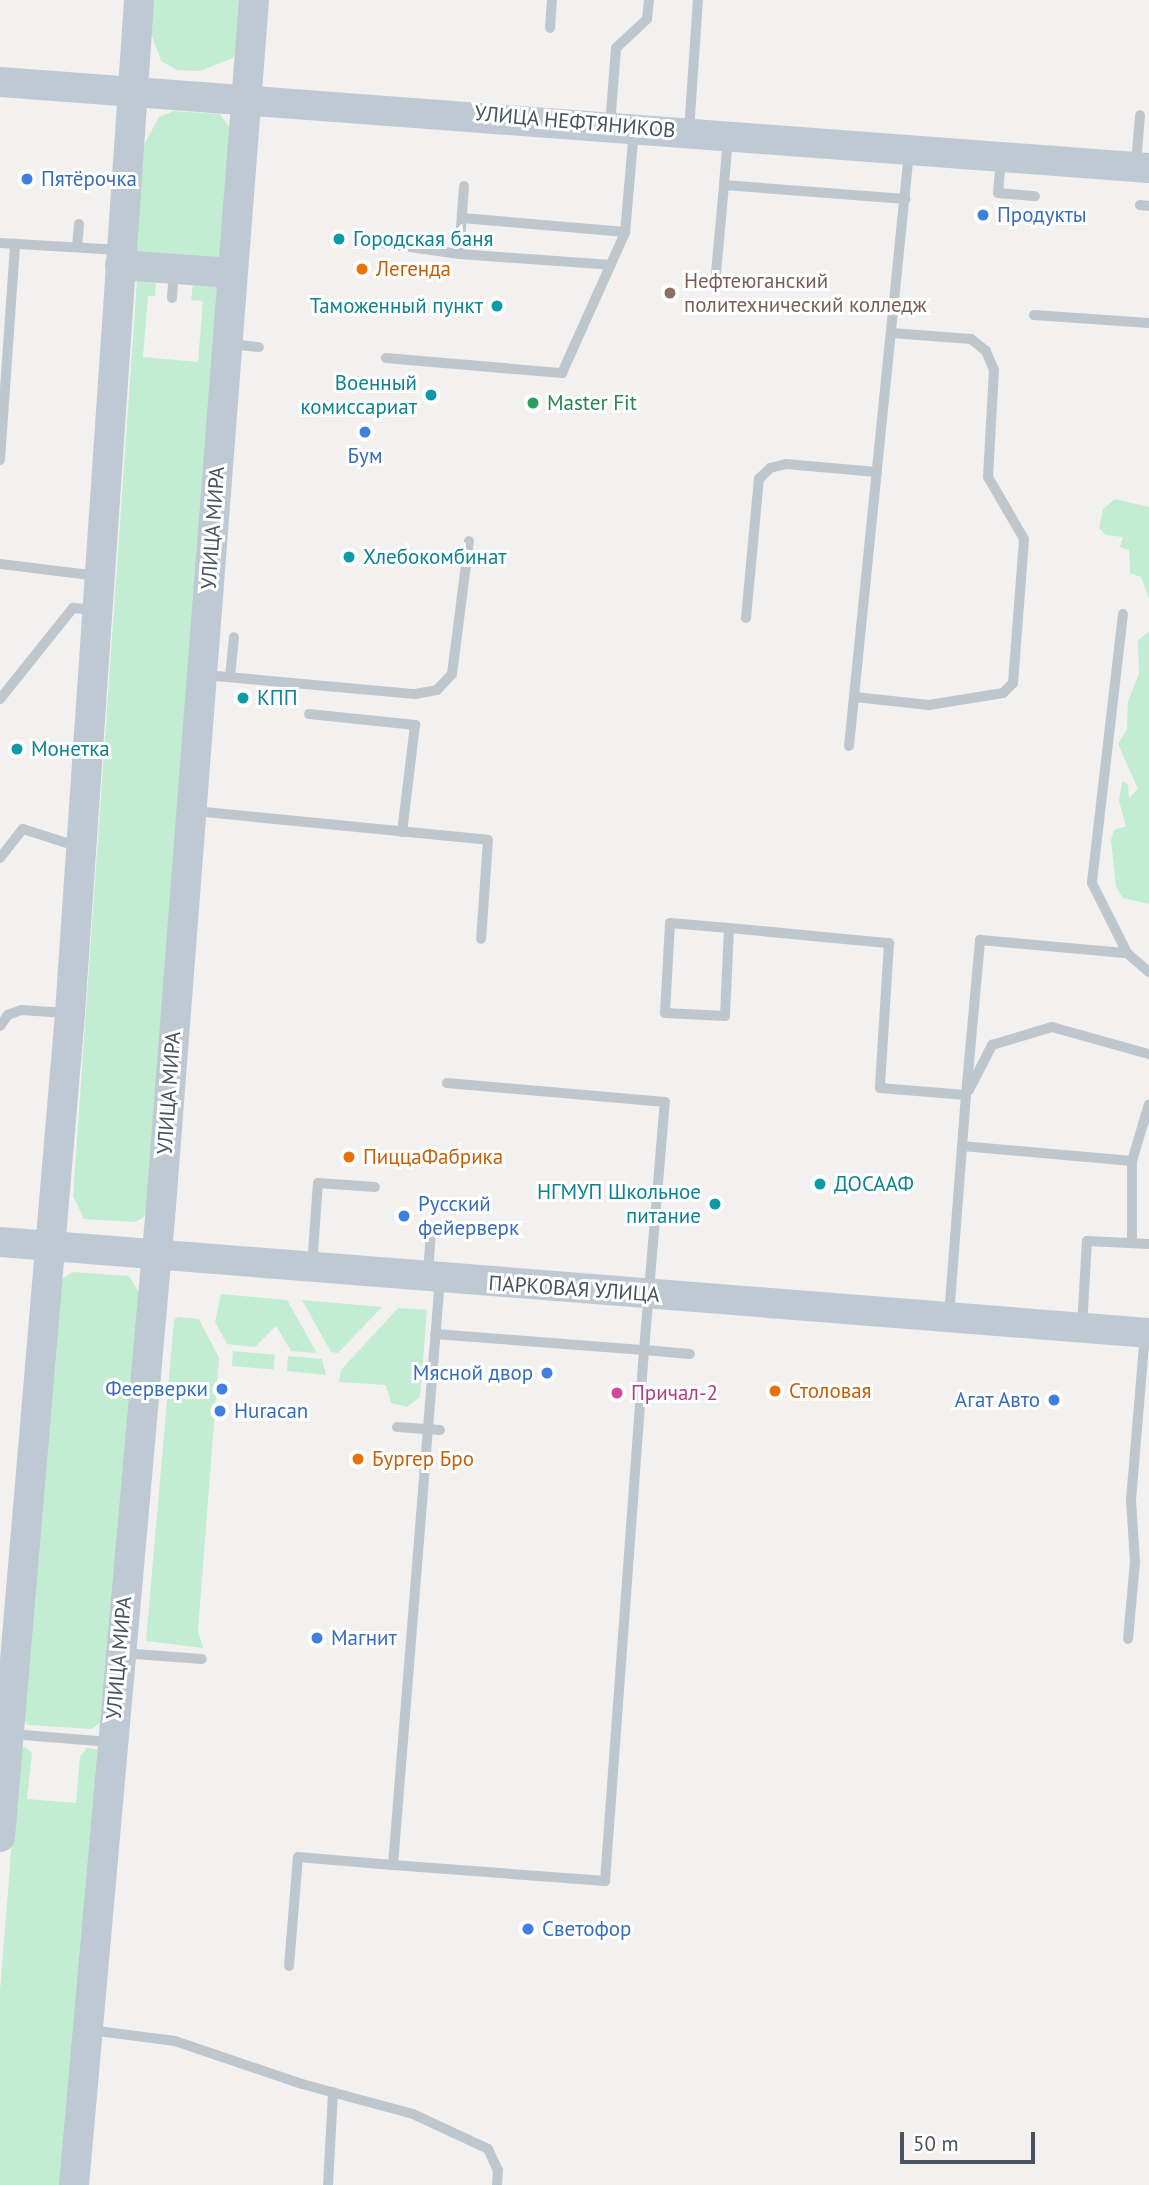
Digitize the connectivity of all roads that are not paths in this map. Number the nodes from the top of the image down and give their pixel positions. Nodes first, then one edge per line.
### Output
1 (139, 0) edge
2 (254, 0) edge
3 (552, 0) edge
4 (649, 0) edge
5 (698, 0) edge
6 (550, 28) dead end
7 (0, 82) edge
8 (133, 90) junction
9 (247, 97) junction
10 (1140, 115) dead end
11 (622, 126) junction
12 (689, 131) junction
13 (729, 134) junction
14 (909, 149) junction
15 (1001, 156) junction
16 (1142, 167) edge
17 (724, 185) junction
18 (464, 186) dead end
19 (1035, 196) dead end
20 (905, 199) junction
21 (462, 218) junction
22 (79, 224) dead end
23 (625, 233) junction
24 (367, 241) dead end
25 (0, 243) edge
26 (15, 244) junction
27 (77, 247) junction
28 (459, 254) junction
29 (121, 257) junction
30 (611, 265) junction
31 (233, 273) junction
32 (716, 274) dead end
33 (1034, 315) dead end
34 (1149, 323) edge
35 (891, 333) junction
36 (227, 344) junction
37 (259, 347) dead end
38 (386, 358) dead end
39 (0, 460) edge
40 (877, 472) junction
41 (469, 541) dead end
42 (0, 564) edge
43 (101, 576) junction
44 (99, 611) junction
45 (1123, 614) dead end
46 (746, 618) dead end
47 (234, 637) dead end
48 (216, 676) junction
49 (855, 696) junction
50 (0, 699) edge
51 (309, 714) dead end
52 (849, 746) dead end
53 (191, 811) junction
54 (402, 832) junction
55 (82, 848) junction
56 (0, 858) edge
57 (729, 928) junction
58 (481, 939) dead end
59 (1127, 953) junction
60 (1149, 972) edge
61 (70, 1013) junction
62 (0, 1026) edge
63 (1149, 1054) edge
64 (447, 1083) dead end
65 (966, 1096) junction
66 (1149, 1104) edge
67 (962, 1146) junction
68 (1132, 1161) junction
69 (375, 1187) dead end
70 (431, 1230) dead end
71 (0, 1242) edge
72 (1132, 1243) junction
73 (1149, 1244) edge
74 (49, 1246) junction
75 (155, 1255) junction
76 (312, 1267) junction
77 (434, 1278) junction
78 (649, 1295) junction
79 (948, 1318) junction
80 (1082, 1328) junction
81 (1147, 1333) edge
82 (435, 1334) junction
83 (644, 1350) junction
84 (690, 1354) dead end
85 (397, 1427) dead end
86 (426, 1429) junction
87 (440, 1430) dead end
88 (1128, 1639) dead end
89 (120, 1653) junction
90 (202, 1659) dead end
91 (6, 1719) edge
92 (113, 1742) junction
93 (0, 1837) edge
94 (393, 1865) junction
95 (289, 1966) dead end
96 (88, 2029) junction
97 (332, 2092) junction
98 (74, 2185) edge
99 (328, 2185) edge
100 (497, 2185) edge

1 - 8 main road
2 - 9 main road, УЛИЦА МИРА
3 - 6 lane
4 - 11 lane
5 - 12 lane
7 - 8 main road, УЛИЦА НЕФТЯНИКОВ
8 - 9 main road, УЛИЦА НЕФТЯНИКОВ
8 - 29 main road
9 - 11 main road, УЛИЦА НЕФТЯНИКОВ
9 - 31 main road, УЛИЦА МИРА
10 - 16 lane
11 - 12 main road, УЛИЦА НЕФТЯНИКОВ
11 - 23 lane
12 - 13 main road, УЛИЦА НЕФТЯНИКОВ
13 - 14 main road, УЛИЦА НЕФТЯНИКОВ
13 - 17 lane
14 - 15 main road, УЛИЦА НЕФТЯНИКОВ
14 - 20 lane
15 - 16 main road, УЛИЦА НЕФТЯНИКОВ
15 - 19 lane
17 - 20 lane
17 - 32 lane
18 - 21 lane
20 - 35 lane
21 - 23 lane
21 - 28 lane
22 - 27 lane
23 - 30 lane
24 - 28 lane
25 - 26 lane
26 - 27 lane
26 - 39 lane
27 - 29 lane
28 - 30 lane
29 - 31 main road
29 - 43 main road
30 - 38 lane
31 - 36 main road, УЛИЦА МИРА
33 - 34 lane
35 - 40 lane
35 - 49 lane
36 - 37 lane
36 - 48 main road, УЛИЦА МИРА
40 - 46 lane
40 - 49 lane
41 - 48 lane
42 - 43 lane
43 - 44 main road
44 - 50 lane
44 - 55 main road
45 - 59 lane
47 - 48 lane
48 - 53 main road, УЛИЦА МИРА
49 - 52 lane
51 - 54 lane
53 - 54 lane
53 - 75 main road, УЛИЦА МИРА
54 - 58 lane
55 - 56 lane
55 - 61 main road
57 - 57 lane
57 - 65 lane
59 - 60 lane
59 - 65 lane
61 - 62 lane
61 - 74 main road
63 - 65 lane
64 - 78 lane
65 - 67 lane
66 - 68 lane
67 - 68 lane
67 - 79 lane
68 - 72 lane
69 - 76 lane
70 - 77 lane
71 - 74 main road, ПАРКОВАЯ УЛИЦА
72 - 73 lane
72 - 80 lane
74 - 75 main road, ПАРКОВАЯ УЛИЦА
74 - 91 main road
75 - 76 main road, ПАРКОВАЯ УЛИЦА
75 - 89 main road, УЛИЦА МИРА
76 - 77 main road, ПАРКОВАЯ УЛИЦА
77 - 78 main road, ПАРКОВАЯ УЛИЦА
77 - 82 lane
78 - 79 main road, ПАРКОВАЯ УЛИЦА
78 - 83 lane
79 - 80 main road, ПАРКОВАЯ УЛИЦА
80 - 81 main road, ПАРКОВАЯ УЛИЦА
81 - 88 lane
82 - 83 lane
82 - 86 lane
83 - 84 lane
83 - 94 lane
85 - 86 lane
86 - 87 lane
86 - 94 lane
89 - 90 lane
89 - 92 main road, УЛИЦА МИРА
91 - 92 lane
91 - 93 main road
92 - 96 main road, УЛИЦА МИРА
94 - 95 lane
96 - 97 lane
96 - 98 main road, УЛИЦА МИРА
97 - 99 lane
97 - 100 lane

